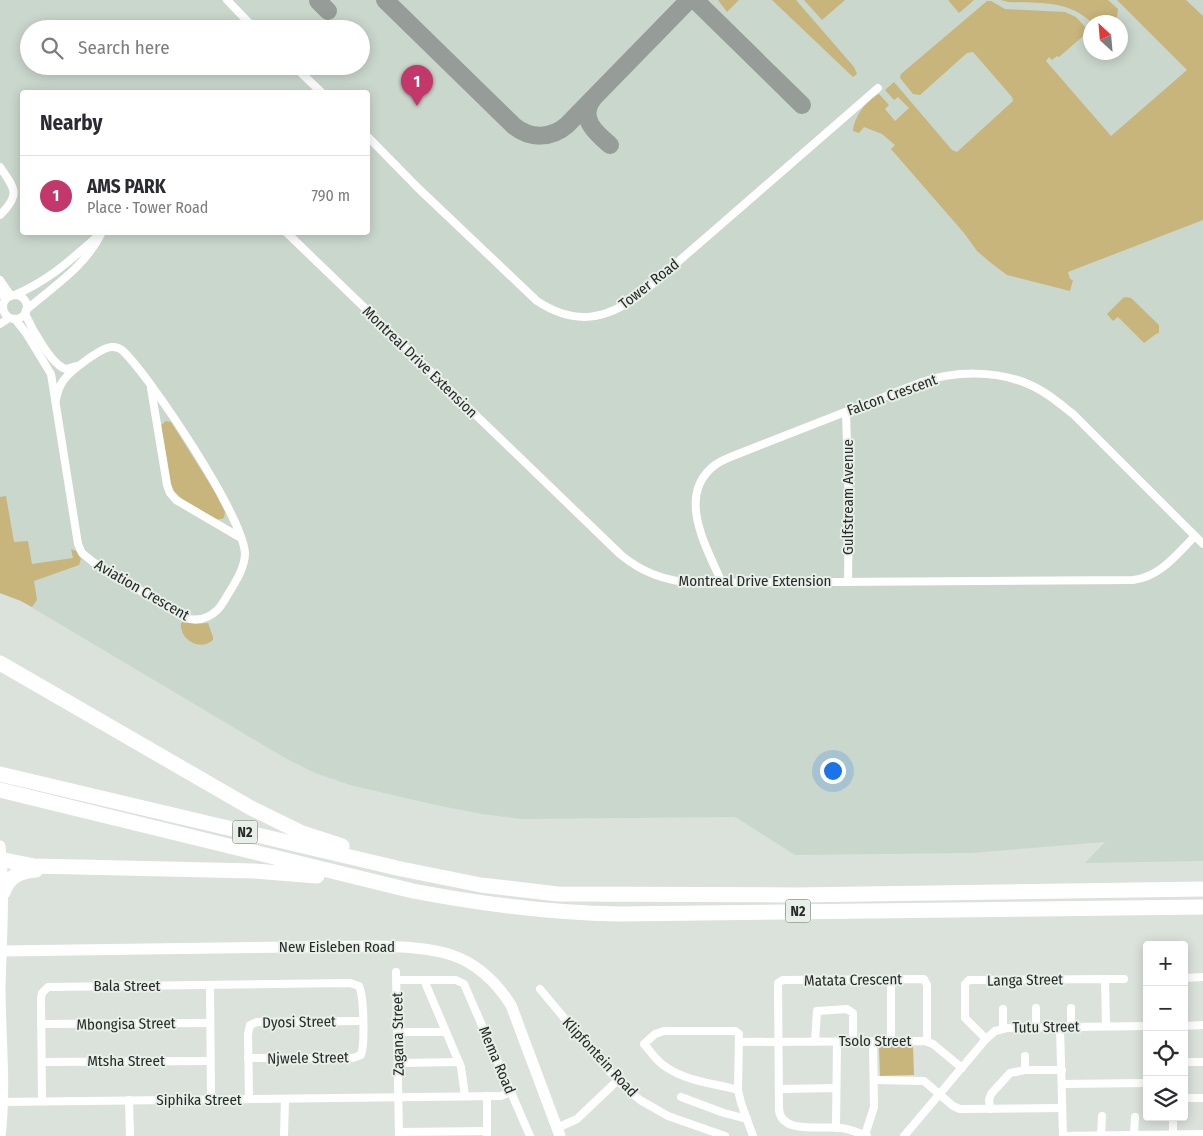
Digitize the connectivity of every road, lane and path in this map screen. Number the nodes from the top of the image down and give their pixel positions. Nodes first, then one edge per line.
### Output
1 (227, 0) edge
2 (246, 20) edge
3 (303, 75) edge
4 (878, 88) dead end
5 (319, 90) edge
6 (370, 139) edge
7 (0, 168) edge
8 (0, 214) edge
9 (99, 235) edge
10 (100, 235) edge
11 (289, 235) edge
12 (0, 280) edge
13 (0, 290) edge
14 (7, 300) edge
15 (26, 312) junction
16 (12, 319) junction
17 (0, 324) edge
18 (83, 364) junction
19 (150, 384) junction
20 (56, 400) junction
21 (846, 412) junction
22 (1195, 536) junction
23 (241, 538) junction
24 (1203, 544) edge
25 (848, 581) junction
26 (722, 583) junction
27 (1, 664) edge
28 (5, 775) edge
29 (7, 792) edge
30 (0, 855) edge
31 (60, 867) junction
32 (481, 885) junction
33 (395, 886) junction
34 (1203, 889) edge
35 (3, 892) junction
36 (1203, 907) edge
37 (1, 951) edge
38 (1188, 978) edge
39 (1203, 978) edge
40 (891, 979) junction
41 (1105, 979) junction
42 (1124, 979) dead end
43 (424, 980) junction
44 (210, 986) junction
45 (361, 989) joint
46 (540, 989) dead end
47 (1036, 1008) dead end
48 (1071, 1008) dead end
49 (1003, 1009) dead end
50 (363, 1020) junction
51 (210, 1023) junction
52 (41, 1024) junction
53 (1203, 1025) edge
54 (1106, 1026) junction
55 (1143, 1026) edge
56 (1188, 1026) edge
57 (1071, 1027) junction
58 (1003, 1028) junction
59 (1036, 1028) junction
60 (1060, 1028) junction
61 (398, 1032) junction
62 (446, 1032) junction
63 (986, 1039) junction
64 (891, 1041) junction
65 (927, 1041) junction
66 (739, 1042) junction
67 (779, 1042) junction
68 (816, 1042) junction
69 (837, 1042) junction
70 (853, 1042) junction
71 (873, 1042) junction
72 (1025, 1056) dead end
73 (248, 1058) junction
74 (210, 1060) junction
75 (42, 1062) junction
76 (459, 1062) junction
77 (1188, 1062) edge
78 (1203, 1062) edge
79 (398, 1063) junction
80 (962, 1068) junction
81 (1025, 1070) junction
82 (1062, 1070) junction
83 (618, 1080) junction
84 (874, 1080) junction
85 (1143, 1083) edge
86 (1062, 1084) junction
87 (836, 1088) junction
88 (779, 1089) junction
89 (738, 1090) junction
90 (510, 1092) junction
91 (940, 1094) junction
92 (465, 1096) junction
93 (487, 1096) junction
94 (398, 1097) junction
95 (681, 1097) dead end
96 (1188, 1098) edge
97 (1203, 1098) edge
98 (249, 1099) junction
99 (285, 1099) junction
100 (129, 1100) junction
101 (211, 1100) junction
102 (42, 1101) junction
103 (1, 1102) edge
104 (1062, 1108) junction
105 (990, 1109) junction
106 (1102, 1116) dead end
107 (1135, 1117) dead end
108 (747, 1119) junction
109 (1173, 1121) edge
110 (836, 1128) junction
111 (558, 1132) edge
112 (487, 1133) edge
113 (399, 1134) edge
114 (1134, 1134) junction
115 (1203, 1134) edge
116 (1101, 1135) edge
117 (1173, 1135) edge
118 (0, 1136) edge
119 (130, 1136) edge
120 (284, 1136) edge
121 (530, 1136) edge
122 (725, 1136) edge
123 (753, 1136) edge
124 (866, 1136) edge
125 (904, 1136) edge
126 (1063, 1136) edge

1 - 2 street
3 - 5 street
4 - 6 street, Tower Road
7 - 8 street
9 - 14 street
10 - 15 street
11 - 26 street, Montreal Drive Extension
12 - 14 street
13 - 14 street
14 - 15 street
14 - 16 street
15 - 16 street
15 - 18 street, Aviation Crescent
16 - 17 street
16 - 20 street, Aviation Crescent
18 - 19 street, Aviation Crescent
18 - 20 street, Aviation Crescent
19 - 23 street, Aviation Crescent
19 - 23 street, Aviation Crescent
20 - 23 street, Aviation Crescent
21 - 22 street, Falcon Crescent
21 - 25 street, Gulfstream Avenue
21 - 26 street, Falcon Crescent
22 - 24 street, Falcon Crescent
22 - 25 street, Montreal Drive Extension
25 - 26 street, Montreal Drive Extension
27 - 32 highway
28 - 32 highway, N2
29 - 33 highway, N2
30 - 31 highway
30 - 35 main road
31 - 33 highway
31 - 35 highway
32 - 34 highway, N2
33 - 36 highway, N2
35 - 37 main road
37 - 103 main road
37 - 111 main road, New Eisleben Road
38 - 39 street
40 - 64 street
40 - 65 street, Matata Crescent
40 - 67 street, Matata Crescent
41 - 42 street
41 - 54 street
41 - 63 street, Langa Street
43 - 61 street, Zagana Street
43 - 62 street
43 - 90 street, Mema Road
44 - 45 street, Bala Street
44 - 51 street
44 - 52 street, Bala Street
45 - 50 street, Njwele Street
46 - 83 street, Klipfontein Road
47 - 59 street
48 - 57 street
49 - 58 street
50 - 73 street, Dyosi Street
50 - 73 street, Njwele Street
51 - 52 street, Mbongisa Street
51 - 74 street
52 - 75 street
53 - 56 street
54 - 55 street, Tutu Street
54 - 57 street, Tutu Street
57 - 60 street, Tutu Street
58 - 59 street, Tutu Street
58 - 63 street, Tutu Street
59 - 60 street, Tutu Street
60 - 82 street
61 - 62 street
61 - 79 street, Zagana Street
62 - 76 street
63 - 80 street, Tutu Street
64 - 65 street, Tsolo Street
64 - 71 street, Tsolo Street
65 - 80 street, Tsolo Street
66 - 67 street, Tsolo Street
66 - 89 street
66 - 89 street
67 - 68 street, Tsolo Street
67 - 88 street
68 - 69 street, Tsolo Street
68 - 70 street
69 - 70 street, Tsolo Street
69 - 87 street
70 - 71 street, Tsolo Street
71 - 84 street
72 - 81 street
73 - 98 street, Dyosi Street
74 - 75 street, Mtsha Street
74 - 101 street
75 - 102 street
76 - 79 street
76 - 92 street
77 - 78 street
79 - 94 street, Zagana Street
80 - 91 street, Tutu Street
81 - 82 street
81 - 105 street
82 - 86 street
83 - 111 street
83 - 122 street, Klipfontein Road
84 - 91 street
84 - 124 street
85 - 86 street
86 - 104 street
87 - 88 street
87 - 110 street
88 - 110 street
89 - 108 street
90 - 93 street, Siphika Street
90 - 121 street, Mema Road
91 - 105 street
91 - 125 street, Tutu Street
92 - 93 street, Siphika Street
92 - 94 street, Siphika Street
93 - 112 street
94 - 99 street, Siphika Street
94 - 113 street, Zagana Street
95 - 108 street
96 - 97 street
98 - 99 street, Siphika Street
98 - 101 street, Siphika Street
99 - 120 street
100 - 101 street, Siphika Street
100 - 102 street, Siphika Street
100 - 119 street
102 - 103 street, Siphika Street
103 - 118 main road
104 - 105 street
104 - 126 street
106 - 116 street
107 - 114 street
108 - 123 street
109 - 117 street
110 - 124 street
112 - 113 street
114 - 116 street
114 - 117 street
115 - 117 street
116 - 126 street

